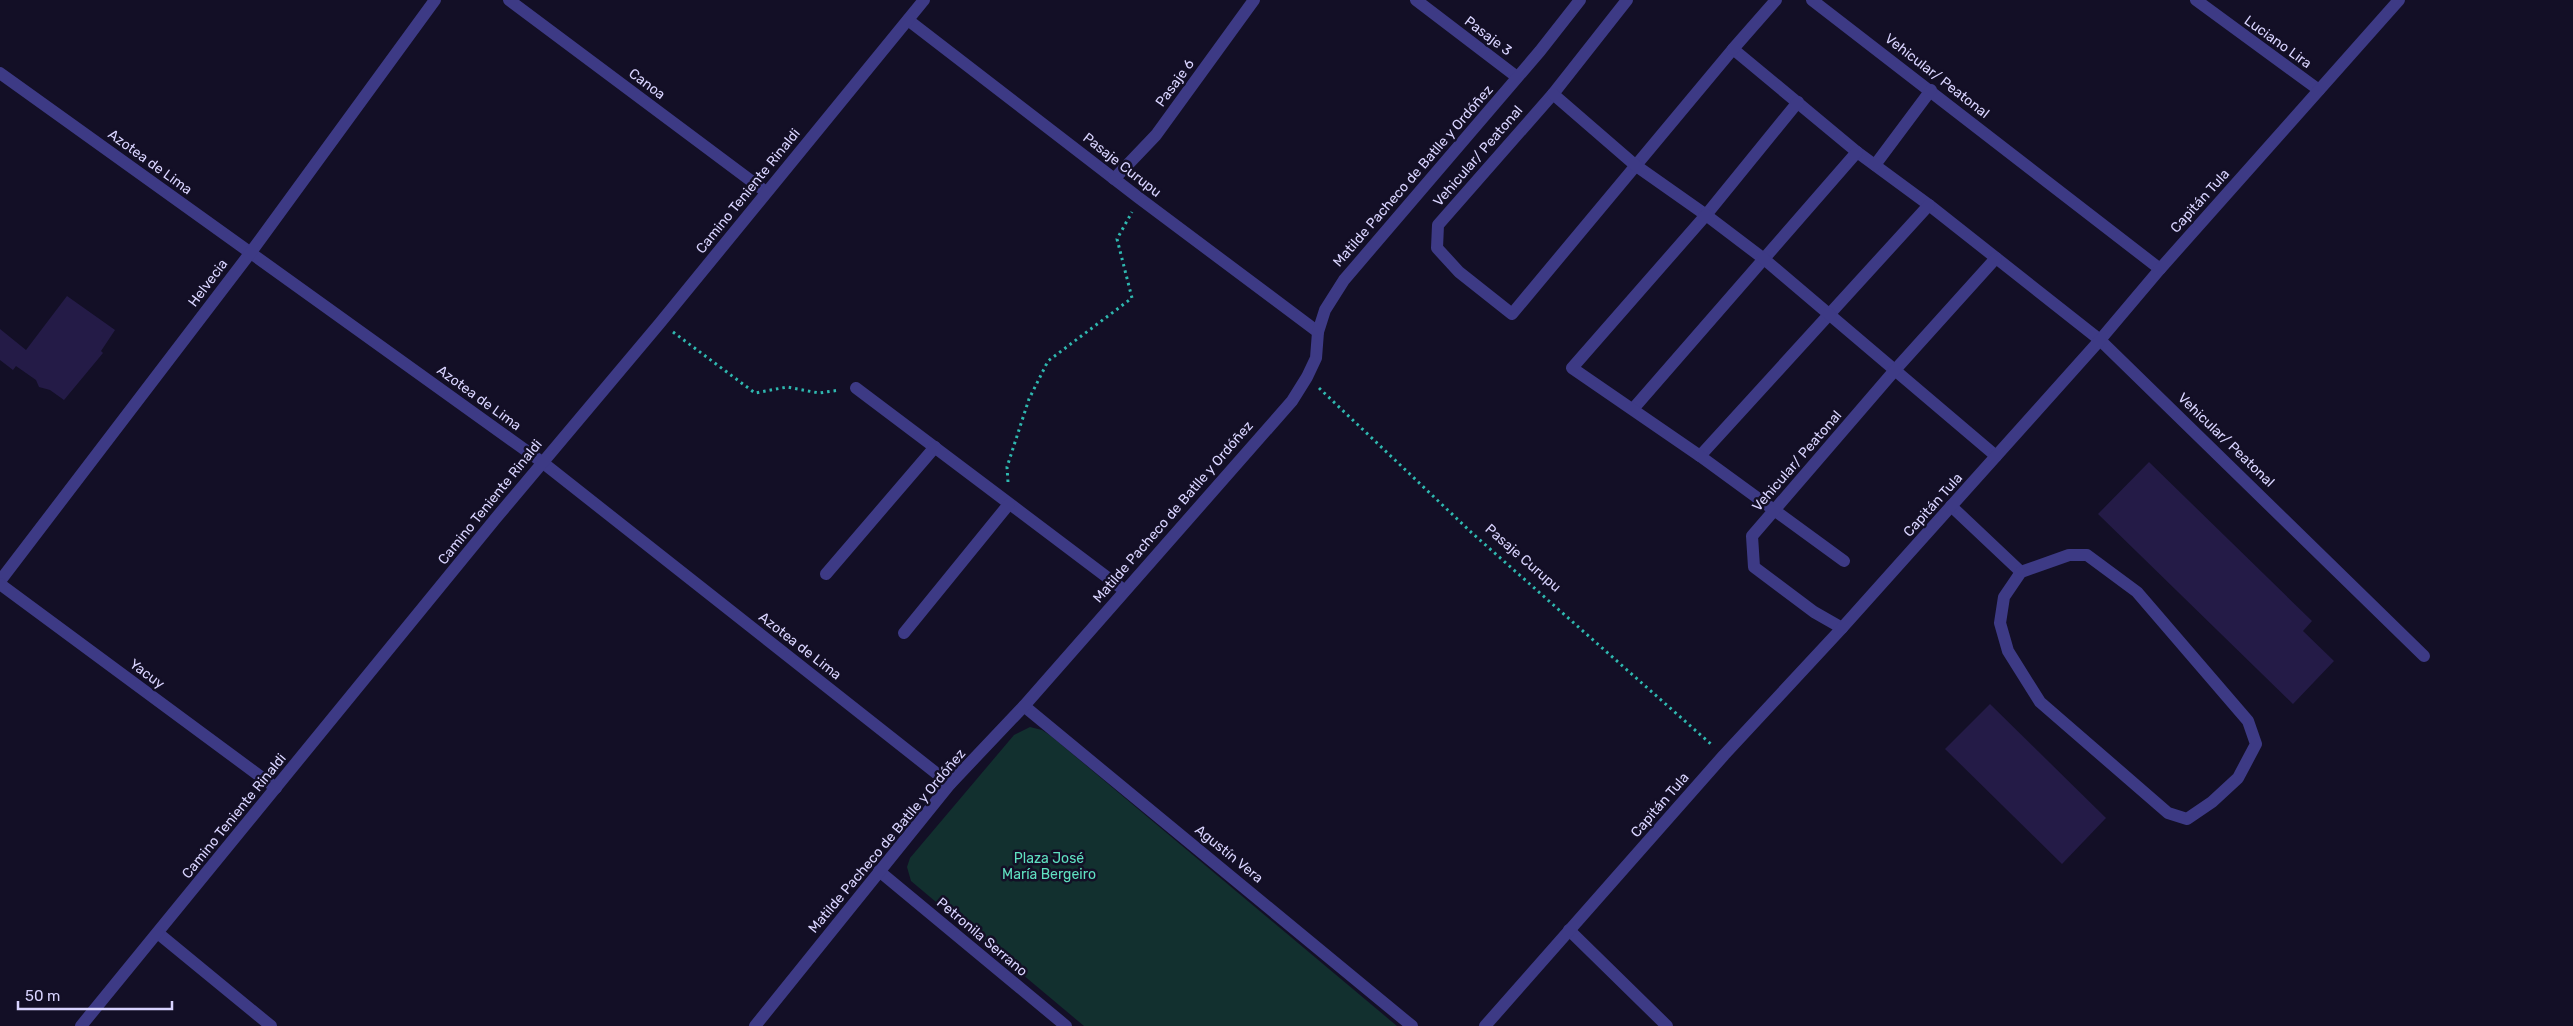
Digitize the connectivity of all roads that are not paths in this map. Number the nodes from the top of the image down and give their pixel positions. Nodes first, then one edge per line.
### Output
1 (435, 0) edge
2 (509, 0) edge
3 (924, 0) edge
4 (1254, 0) edge
5 (1416, 0) edge
6 (1580, 0) edge
7 (1627, 0) edge
8 (1776, 0) edge
9 (1812, 0) edge
10 (2196, 0) edge
11 (2399, 0) edge
12 (908, 20) junction
13 (1733, 49) junction
14 (0, 73) edge
15 (1517, 77) junction
16 (1931, 90) junction
17 (2318, 90) junction
18 (1553, 94) junction
19 (1798, 102) junction
20 (1857, 152) junction
21 (1635, 165) junction
22 (1875, 165) junction
23 (1114, 179) junction
24 (766, 192) junction
25 (1929, 205) junction
26 (1706, 215) junction
27 (251, 252) junction
28 (1996, 258) junction
29 (1764, 259) junction
30 (2160, 269) junction
31 (1829, 315) junction
32 (1318, 332) junction
33 (2100, 340) junction
34 (1894, 370) junction
35 (856, 388) road end
36 (1633, 409) junction
37 (935, 447) junction
38 (1700, 456) junction
39 (1996, 456) junction
40 (542, 462) junction
41 (1009, 504) junction
42 (1951, 506) junction
43 (1773, 512) junction
44 (1844, 561) dead end
45 (2021, 572) junction
46 (826, 574) dead end
47 (0, 582) edge
48 (1124, 590) junction
49 (1842, 628) junction
50 (904, 633) dead end
51 (2424, 656) dead end
52 (1024, 706) junction
53 (950, 784) junction
54 (276, 788) junction
55 (879, 871) junction
56 (1570, 930) junction
57 (159, 934) junction
58 (82, 1026) edge
59 (271, 1026) edge
60 (755, 1026) edge
61 (1066, 1026) edge
62 (1412, 1026) edge
63 (1485, 1026) edge
64 (1667, 1026) edge

1 - 27 street, Helvecia
2 - 24 street, Canoa
3 - 12 street, Camino Teniente Rinaldi
4 - 23 street, Pasaje 6
5 - 15 street, Pasaje 3
6 - 15 street, Matilde Pacheco de Batlle y Ordóñez
7 - 18 street, Vehicular/ Peatonal
8 - 13 street, Vehicular/ Peatonal
9 - 16 street, Vehicular/ Peatonal
10 - 17 street, Luciano Lira
11 - 17 street, Capitán Tula
12 - 23 street, Pasaje Curupu
12 - 24 street, Camino Teniente Rinaldi
13 - 19 street, Vehicular/ Peatonal
13 - 21 street, Vehicular/ Peatonal
14 - 27 street, Azotea de Lima
15 - 32 street, Matilde Pacheco de Batlle y Ordóñez
16 - 22 street
16 - 30 street, Vehicular/ Peatonal
17 - 30 street, Capitán Tula
18 - 21 street
18 - 21 street, Vehicular/ Peatonal
19 - 20 street, Vehicular/ Peatonal
19 - 26 street
20 - 22 street, Vehicular/ Peatonal
20 - 29 street
21 - 26 street
22 - 25 street, Vehicular/ Peatonal
23 - 32 street, Pasaje Curupu
24 - 40 street, Camino Teniente Rinaldi
25 - 28 street, Vehicular/ Peatonal
25 - 31 street
26 - 29 street
26 - 36 street
27 - 40 street, Azotea de Lima
27 - 47 street, Helvecia
28 - 33 street, Vehicular/ Peatonal
28 - 34 street, Vehicular/ Peatonal
29 - 31 street
29 - 36 street
30 - 33 street, Capitán Tula
31 - 34 street
31 - 38 street
32 - 48 street, Matilde Pacheco de Batlle y Ordóñez
33 - 39 street, Capitán Tula
33 - 51 street, Vehicular/ Peatonal
34 - 39 street
34 - 43 street, Vehicular/ Peatonal
35 - 37 street
36 - 38 street
37 - 41 street
37 - 46 street
38 - 43 street
39 - 42 street, Capitán Tula
40 - 53 street, Azotea de Lima
40 - 54 street, Camino Teniente Rinaldi
41 - 48 street
41 - 50 street
42 - 45 street
42 - 49 street, Capitán Tula
43 - 44 street
43 - 49 street, Vehicular/ Peatonal
45 - 45 street
47 - 54 street, Yacuy
48 - 52 street, Matilde Pacheco de Batlle y Ordóñez
49 - 56 street, Capitán Tula
52 - 53 street, Matilde Pacheco de Batlle y Ordóñez
52 - 62 street, Agustín Vera
53 - 55 street, Matilde Pacheco de Batlle y Ordóñez
54 - 57 street, Camino Teniente Rinaldi
55 - 60 street, Matilde Pacheco de Batlle y Ordóñez
55 - 61 street, Petronila Serrano
56 - 63 street, Capitán Tula
56 - 64 street
57 - 58 street, Camino Teniente Rinaldi
57 - 59 street

